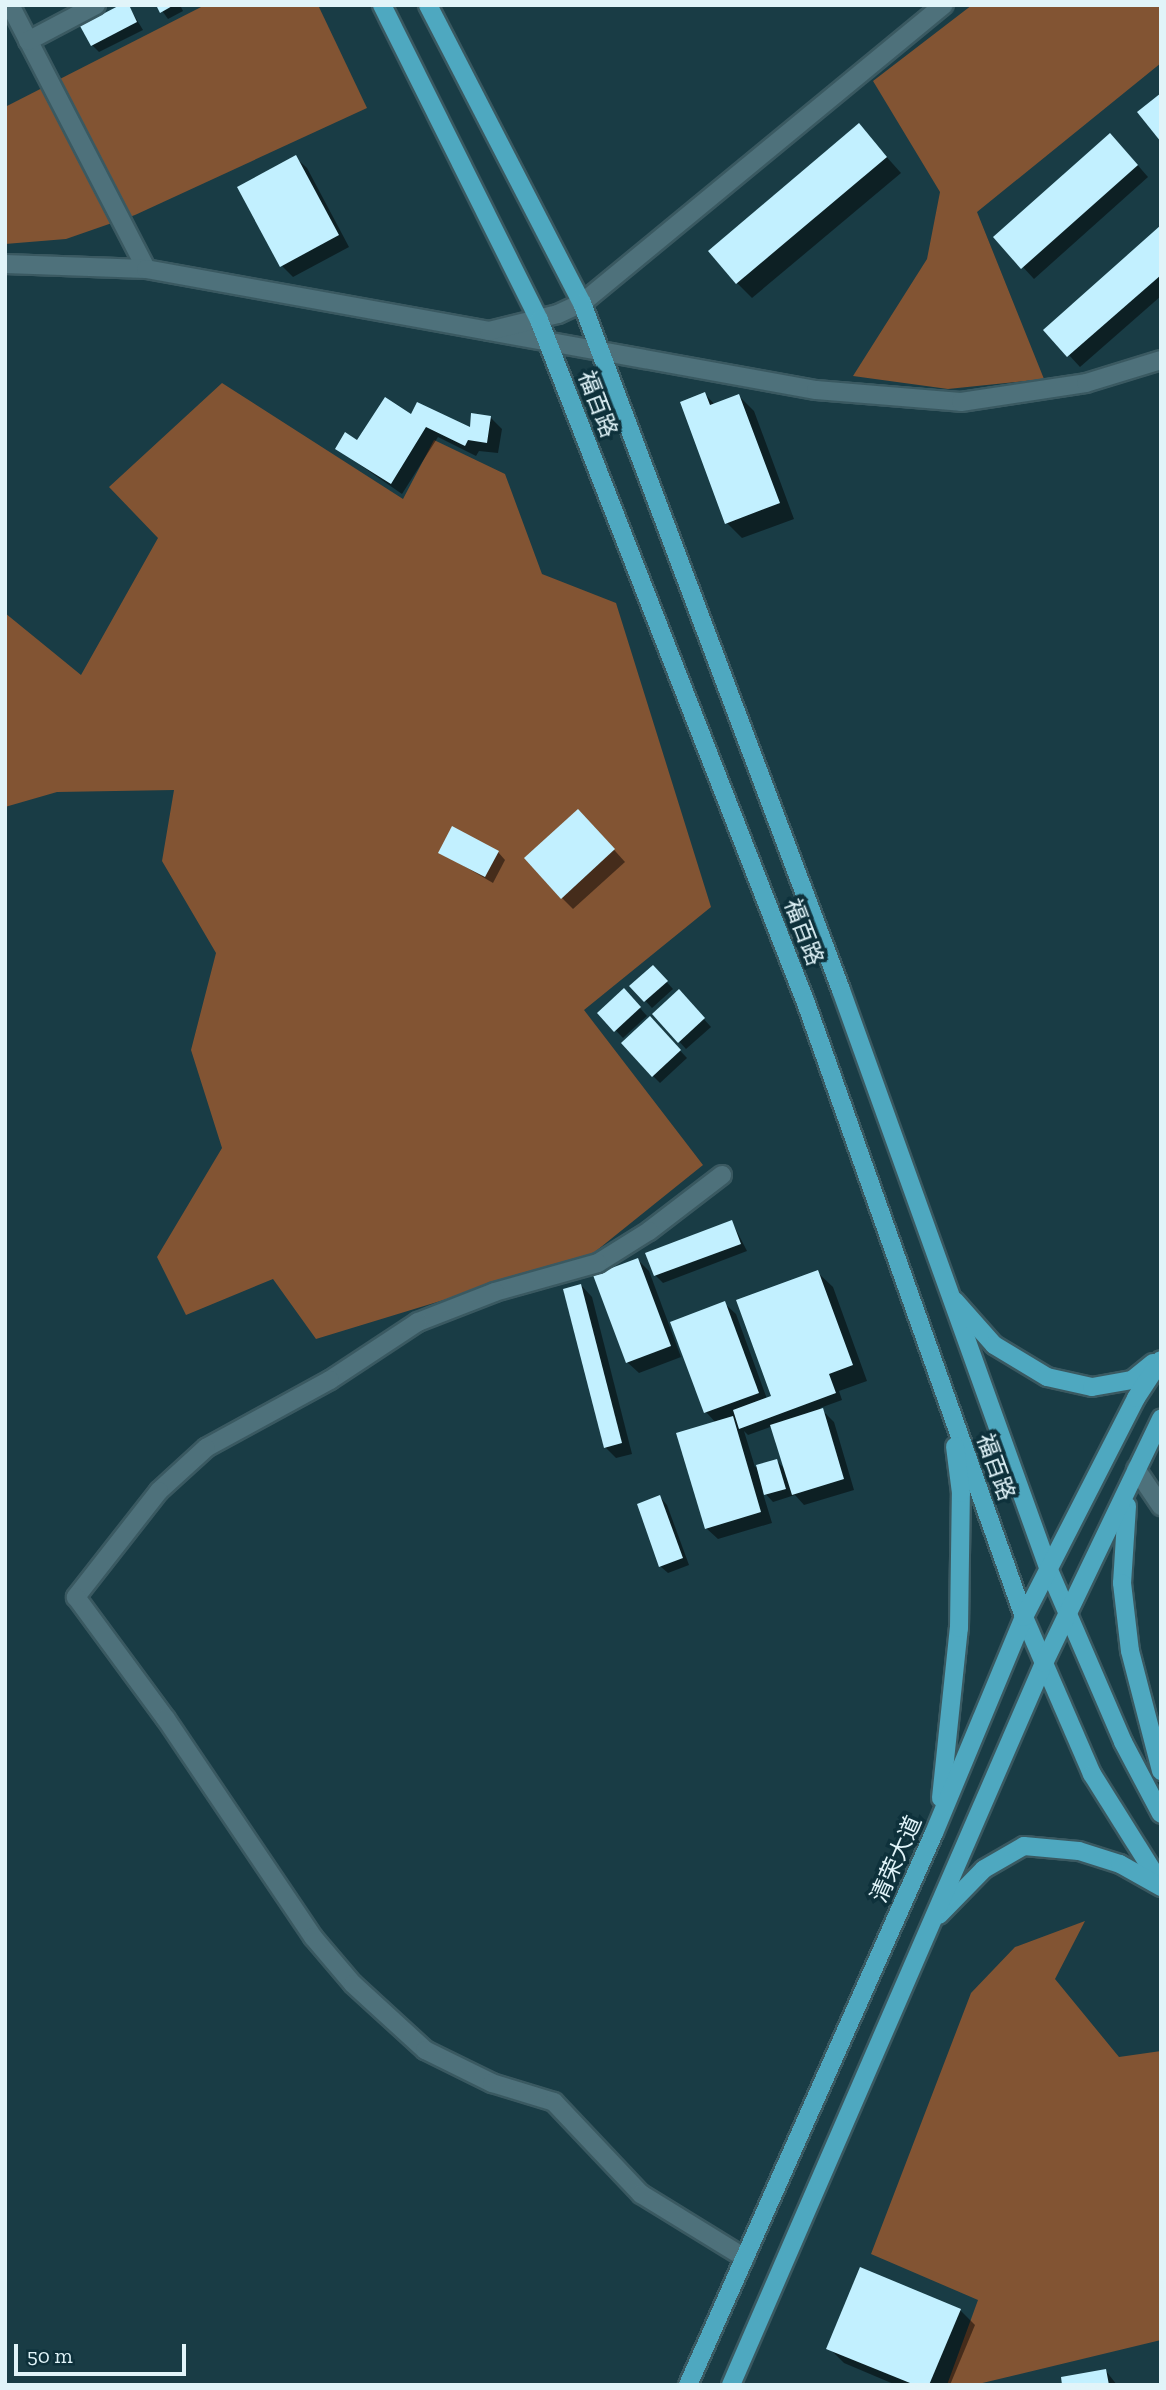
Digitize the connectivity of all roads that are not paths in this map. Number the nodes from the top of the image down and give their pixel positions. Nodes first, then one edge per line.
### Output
1 (10, 5) edge
2 (96, 5) edge
3 (382, 5) edge
4 (429, 5) edge
5 (944, 5) edge
6 (28, 41) junction
7 (5, 264) edge
8 (146, 269) junction
9 (582, 303) junction
10 (539, 320) junction
11 (489, 331) junction
12 (547, 341) junction
13 (601, 351) junction
14 (1161, 360) edge
15 (722, 1175) dead end
16 (946, 1290) junction
17 (1161, 1358) edge
18 (951, 1412) junction
19 (1161, 1419) edge
20 (1135, 1472) junction
21 (1161, 1506) edge
22 (1049, 1570) junction
23 (1068, 1616) junction
24 (1024, 1617) junction
25 (1044, 1663) junction
26 (1161, 1770) edge
27 (1161, 1814) edge
28 (934, 1833) junction
29 (1161, 1885) edge
30 (932, 1923) junction
31 (745, 2258) junction
32 (688, 2385) edge
33 (731, 2385) edge

1 - 6 street
2 - 6 street
3 - 10 main road, 福百路
4 - 9 main road, 福百路
5 - 9 street
6 - 8 street
7 - 8 street
8 - 11 street
9 - 10 street
9 - 13 main road, 福百路
10 - 11 street
10 - 12 main road, 福百路
11 - 12 street
12 - 13 street
12 - 18 main road, 福百路
13 - 14 street
13 - 16 main road, 福百路
15 - 31 street
16 - 17 main road
16 - 22 main road, 福百路
17 - 22 main road, 清荣大道
18 - 24 main road, 福百路
18 - 28 main road
19 - 20 main road
20 - 21 street
20 - 23 main road
20 - 26 main road
22 - 23 main road, 福百路
22 - 24 main road, 清荣大道
23 - 25 main road
23 - 27 main road, 福百路
24 - 25 main road, 福百路
24 - 28 main road, 清荣大道
25 - 29 main road, 福百路
25 - 30 main road
28 - 31 main road, 清荣大道
29 - 30 main road
30 - 33 main road
31 - 32 main road, 清荣大道

